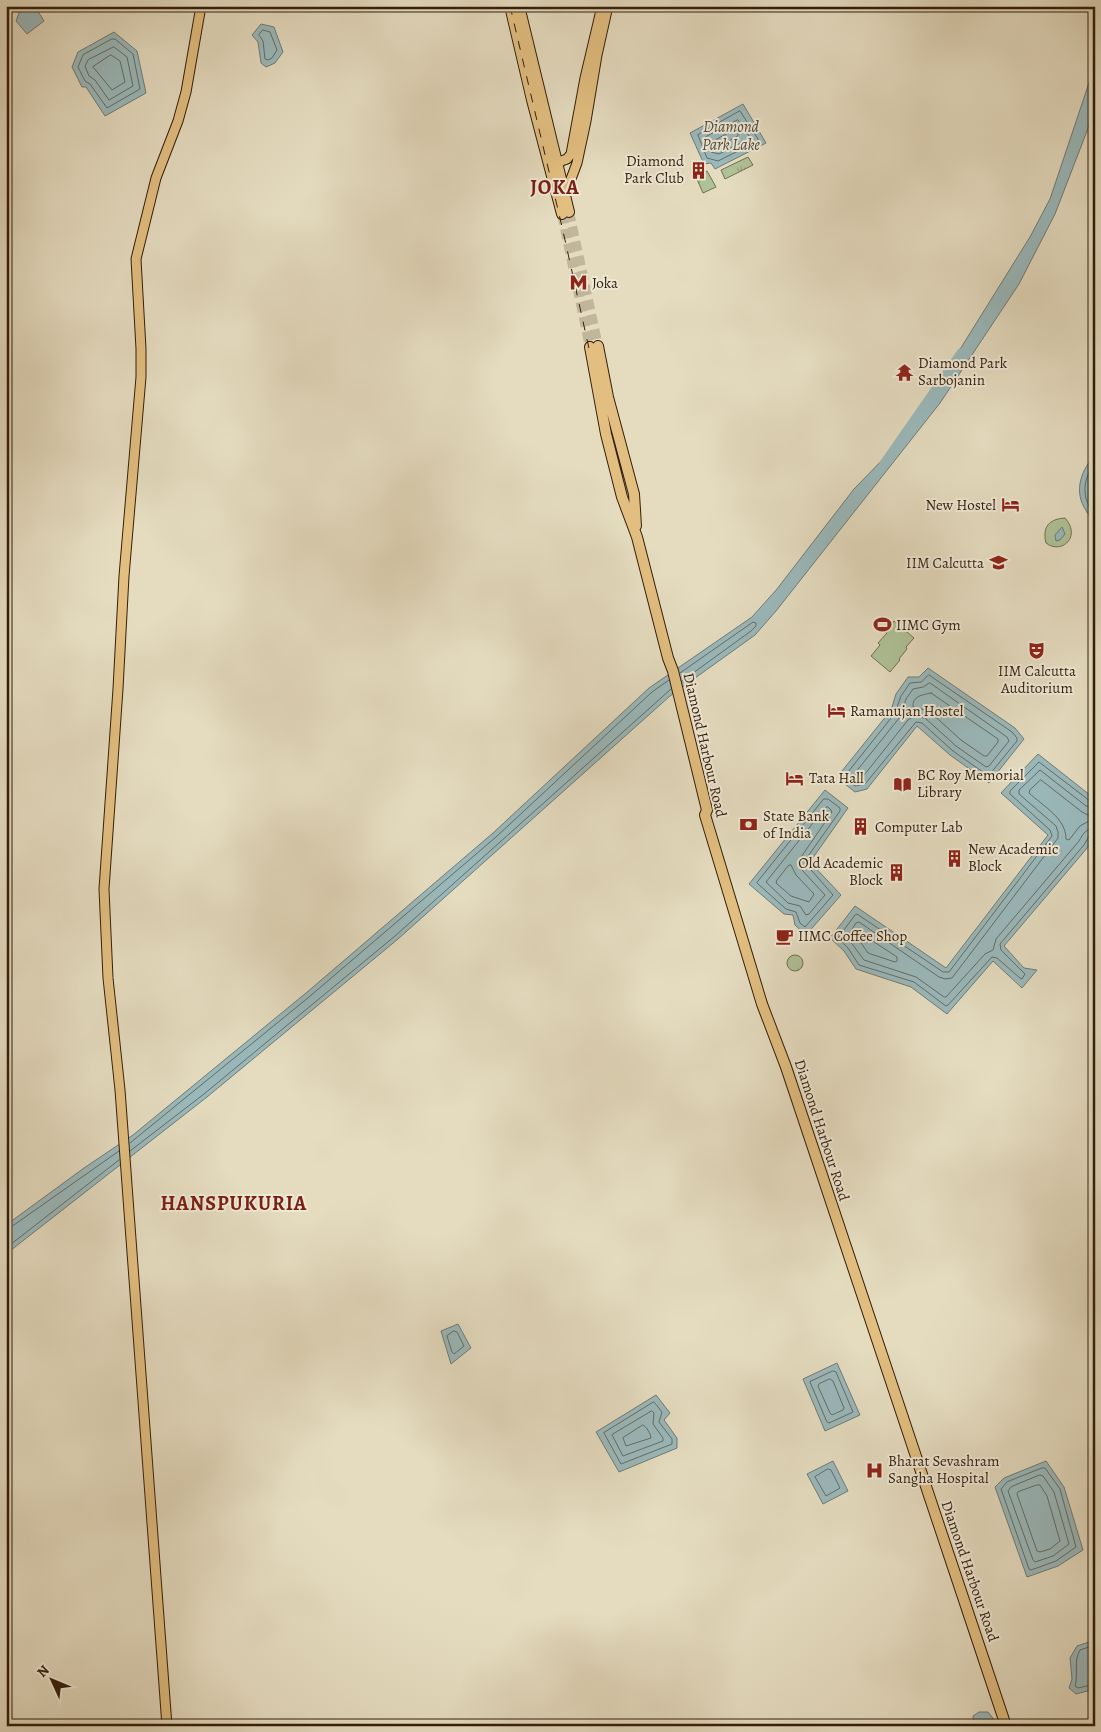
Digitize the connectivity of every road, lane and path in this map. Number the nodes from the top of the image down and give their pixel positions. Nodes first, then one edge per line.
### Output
1 (200, 6) edge
2 (510, 6) edge
3 (519, 6) edge
4 (602, 6) edge
5 (608, 6) edge
6 (553, 164) junction
7 (562, 197) junction
8 (565, 213) tunnel mouth
9 (594, 346) tunnel mouth
10 (167, 1726) edge
11 (1006, 1726) edge

1 - 10 main road
2 - 6 highway
3 - 6 highway
4 - 6 main road
5 - 7 main road
6 - 7 highway
7 - 8 highway
9 - 11 highway, Diamond Harbour Road

